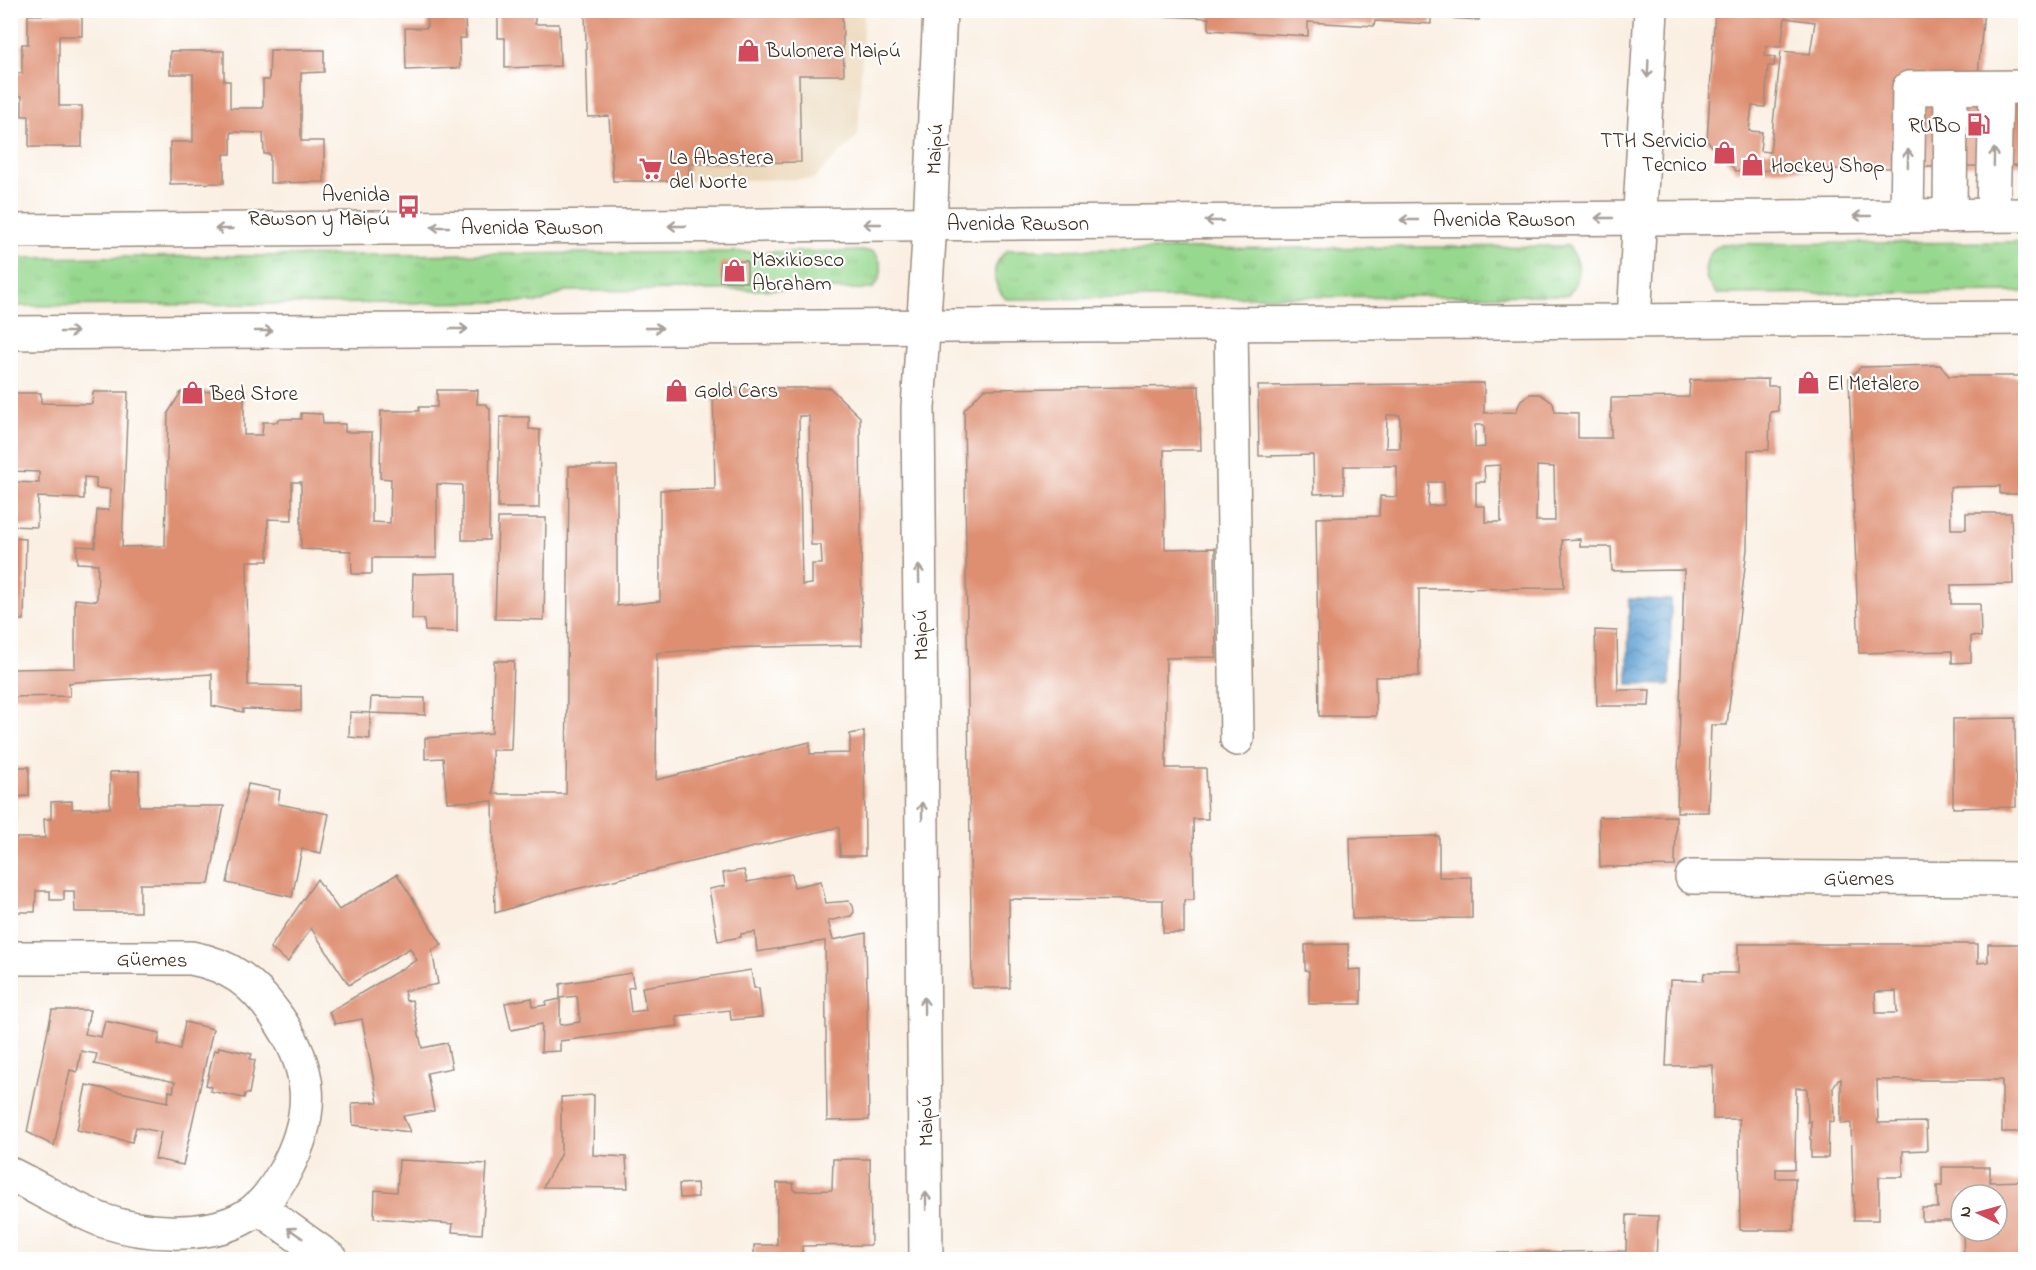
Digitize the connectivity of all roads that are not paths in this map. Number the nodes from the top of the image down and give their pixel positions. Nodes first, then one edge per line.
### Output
1 (940, 10) edge
2 (1651, 10) edge
3 (1952, 88) junction
4 (2011, 88) edge
5 (1993, 215) junction
6 (2025, 215) edge
7 (1907, 216) junction
8 (1950, 216) junction
9 (1640, 218) junction
10 (930, 224) junction
11 (10, 231) edge
12 (2025, 318) edge
13 (1634, 321) junction
14 (1231, 324) junction
15 (923, 327) junction
16 (10, 333) edge
17 (1238, 739) dead end
18 (1692, 878) dead end
19 (2025, 879) edge
20 (10, 958) edge
21 (10, 1174) edge
22 (258, 1207) junction
23 (332, 1260) edge
24 (926, 1260) edge

1 - 10 main road, Maipú
2 -> 9 main road
3 - 4 main road
7 -> 3 main road
3 - 8 main road
5 -> 4 main road
5 - 6 main road, Avenida Rawson
5 - 8 main road, Avenida Rawson
7 - 8 main road, Avenida Rawson
7 -> 9 main road, Avenida Rawson
9 -> 10 main road, Avenida Rawson
9 - 13 main road
10 -> 11 main road, Avenida Rawson
10 - 15 main road, Maipú
12 - 13 main road
13 - 14 main road
14 - 15 main road
14 - 17 main road
16 -> 15 main road
24 -> 15 main road, Maipú
18 - 19 main road, Güemes
20 - 22 main road, Güemes
21 - 22 main road, Güemes
23 -> 22 main road

